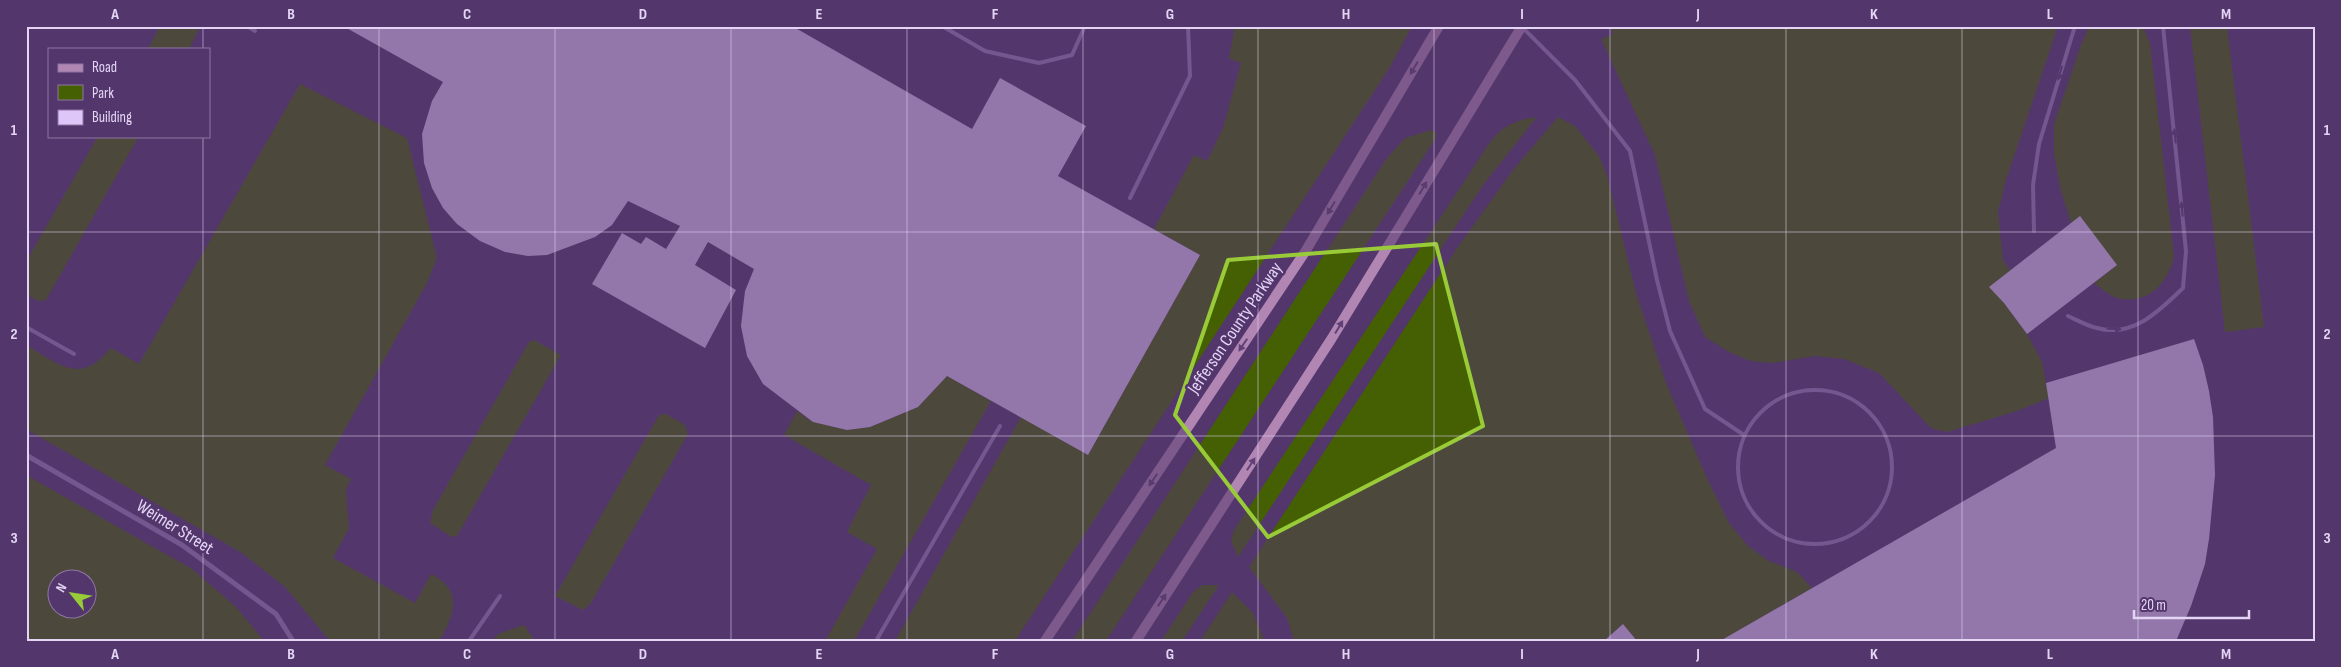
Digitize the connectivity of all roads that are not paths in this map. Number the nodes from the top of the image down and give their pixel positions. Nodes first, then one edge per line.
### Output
1 (247, 26) edge
2 (942, 26) edge
3 (1085, 26) edge
4 (1188, 26) edge
5 (1439, 26) edge
6 (1521, 26) edge
7 (2075, 26) edge
8 (2163, 26) edge
9 (255, 31) dead end
10 (1130, 198) dead end
11 (2034, 231) dead end
12 (2068, 316) dead end
13 (26, 327) edge
14 (74, 354) dead end
15 (1000, 426) dead end
16 (1744, 435) junction
17 (26, 455) edge
18 (500, 596) dead end
19 (293, 641) edge
20 (469, 641) edge
21 (876, 641) edge
22 (1045, 641) edge
23 (1136, 641) edge

1 - 9 lane
2 - 3 lane
4 - 10 lane
5 -> 22 street, Jefferson County Parkway
6 - 16 lane
23 -> 6 street
7 -> 11 lane
12 -> 8 lane
13 - 14 lane
15 - 21 lane
16 - 16 lane
17 - 19 street, Weimer Street
18 - 20 lane

